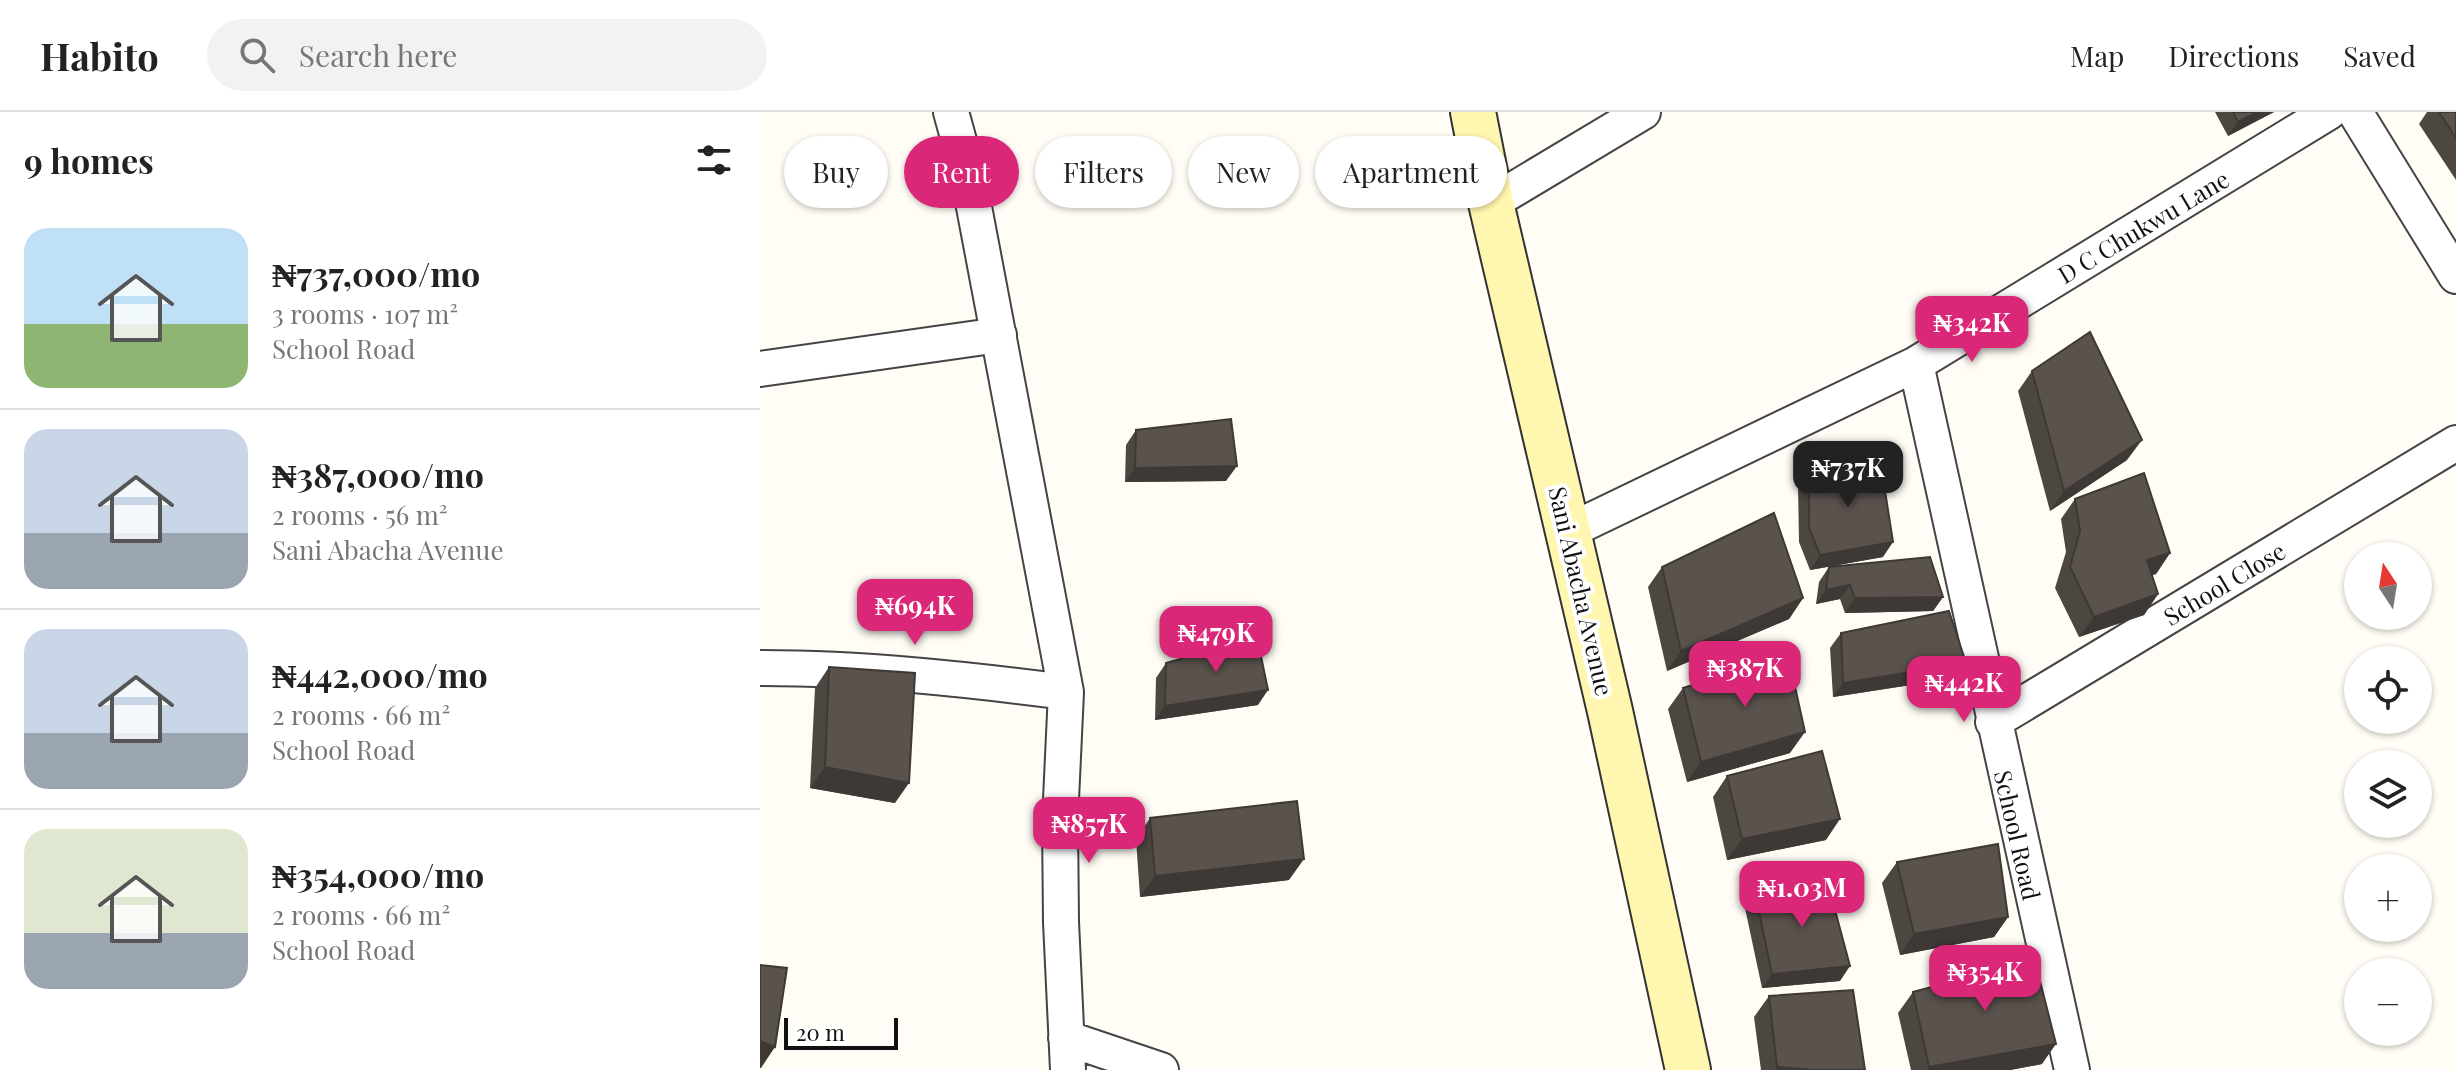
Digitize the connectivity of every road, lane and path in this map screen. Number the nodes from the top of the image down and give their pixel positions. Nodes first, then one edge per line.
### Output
1 (951, 112) edge
2 (1473, 112) edge
3 (1643, 112) edge
4 (2329, 112) edge
5 (2355, 112) edge
6 (1478, 136) edge
7 (1507, 193) edge
8 (1492, 208) edge
9 (2456, 276) edge
10 (999, 335) junction
11 (1916, 364) junction
12 (760, 369) edge
13 (2456, 443) edge
14 (1569, 531) junction
15 (760, 668) edge
16 (1066, 692) junction
17 (1993, 722) junction
18 (1067, 1054) edge
19 (1161, 1070) edge
20 (1688, 1070) edge
21 (2072, 1070) edge

1 - 10 street
2 - 6 street, Sani Abacha Avenue
3 - 7 street
4 - 11 street, D C Chukwu Lane
5 - 9 street
8 - 14 street, Sani Abacha Avenue
10 - 12 street
10 - 16 street
11 - 14 street, D C Chukwu Lane
11 - 17 street, School Road
13 - 17 street, School Close
14 - 20 street, Sani Abacha Avenue
15 - 16 street
16 - 18 street
17 - 21 street, School Road
18 - 19 street

